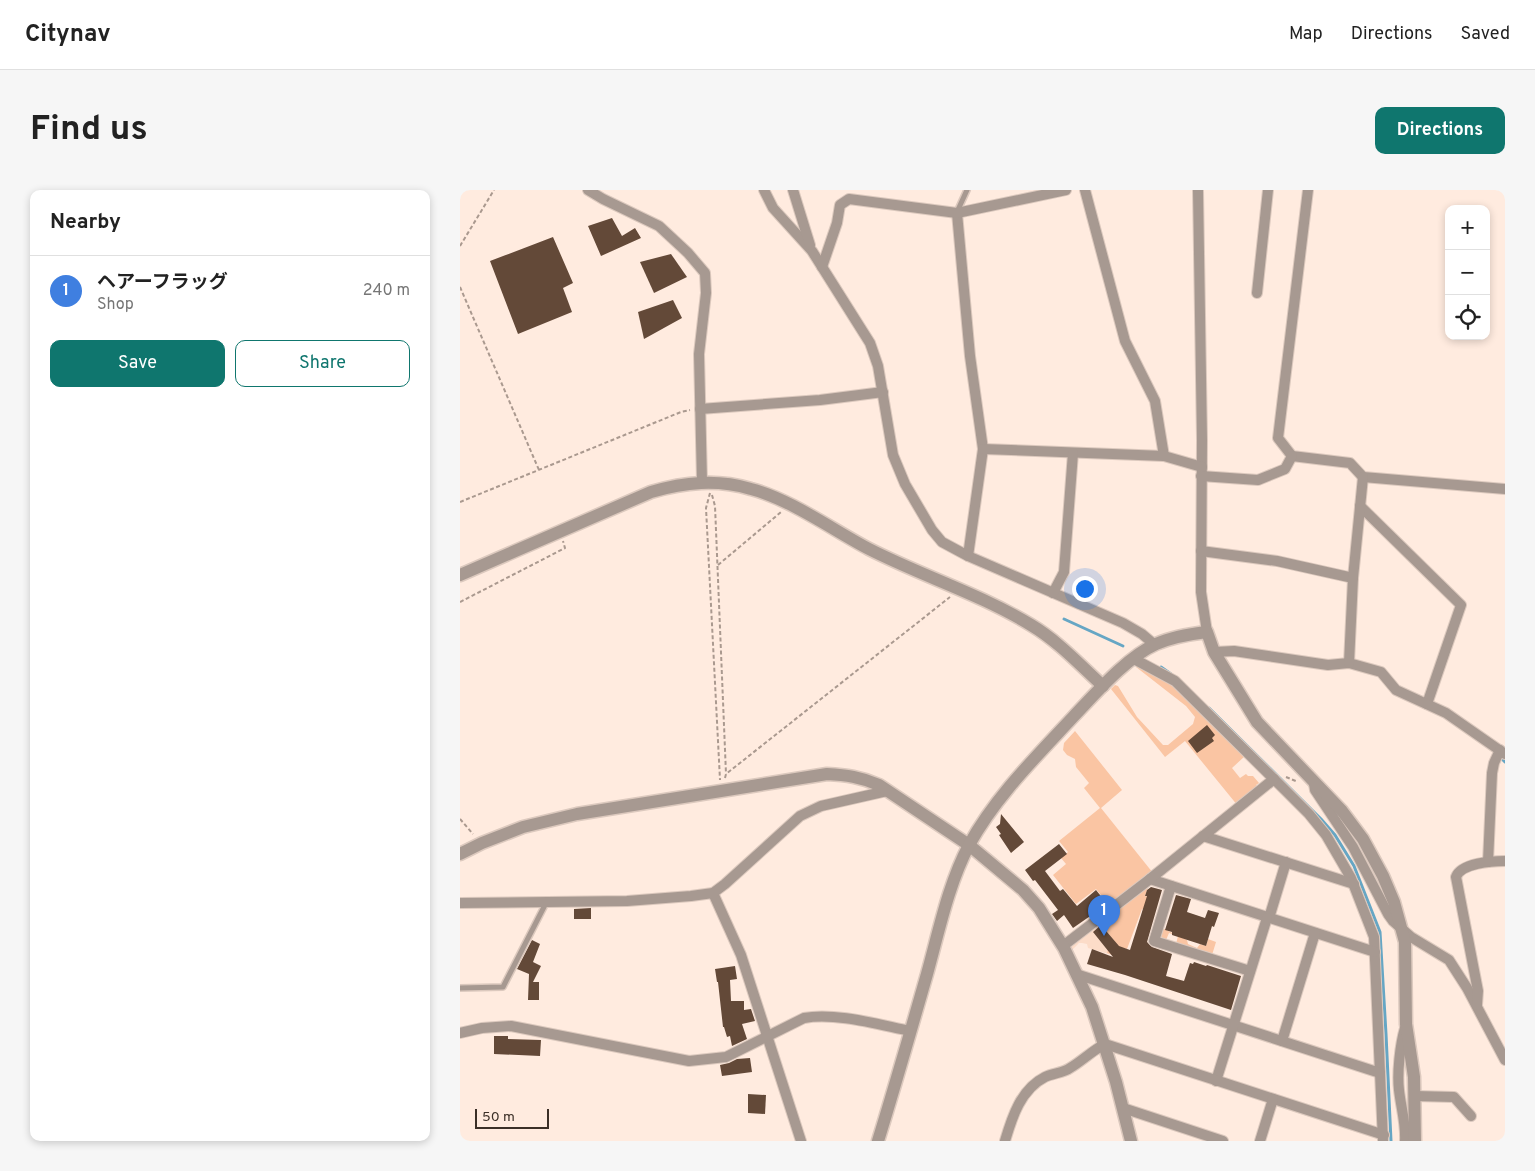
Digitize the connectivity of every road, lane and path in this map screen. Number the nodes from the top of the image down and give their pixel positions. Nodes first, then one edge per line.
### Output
1 (494, 190) edge
2 (588, 190) edge
3 (764, 190) edge
4 (793, 190) edge
5 (846, 190) edge
6 (967, 190) edge
7 (1066, 190) edge
8 (1085, 190) edge
9 (1198, 190) edge
10 (1268, 190) edge
11 (1308, 190) edge
12 (842, 204) junction
13 (957, 213) junction
14 (460, 246) edge
15 (812, 251) junction
16 (822, 267) junction
17 (460, 287) edge
18 (1257, 293) dead end
19 (883, 392) junction
20 (700, 409) junction
21 (983, 449) junction
22 (1073, 452) junction
23 (1164, 456) junction
24 (1292, 456) junction
25 (539, 470) junction
26 (1201, 472) junction
27 (1363, 477) junction
28 (702, 482) junction
29 (1505, 489) edge
30 (460, 502) edge
31 (790, 505) junction
32 (1360, 506) junction
33 (561, 531) junction
34 (1201, 551) junction
35 (968, 556) junction
36 (718, 565) junction
37 (460, 575) edge
38 (1353, 578) junction
39 (959, 590) junction
40 (1053, 593) junction
41 (460, 602) edge
42 (1207, 632) junction
43 (1154, 645) junction
44 (1214, 652) junction
45 (1134, 659) junction
46 (1349, 662) junction
47 (1103, 686) junction
48 (1427, 704) junction
49 (1502, 752) edge
50 (726, 774) junction
51 (1274, 779) junction
52 (721, 790) junction
53 (886, 791) junction
54 (460, 819) edge
55 (1203, 836) junction
56 (482, 843) junction
57 (969, 845) junction
58 (460, 854) edge
59 (1355, 859) dead end
60 (1505, 861) edge
61 (1286, 862) junction
62 (1488, 862) junction
63 (1344, 865) junction
64 (1150, 880) junction
65 (1354, 884) junction
66 (1171, 886) junction
67 (713, 893) junction
68 (546, 902) junction
69 (460, 903) edge
70 (1268, 918) junction
71 (1403, 930) junction
72 (1315, 933) junction
73 (1063, 946) junction
74 (1375, 952) junction
75 (1250, 971) junction
76 (1076, 974) junction
77 (460, 988) edge
78 (1477, 1006) junction
79 (1406, 1024) junction
80 (1234, 1025) junction
81 (911, 1030) junction
82 (460, 1033) edge
83 (768, 1036) junction
84 (1282, 1041) junction
85 (1105, 1044) junction
86 (1505, 1060) edge
87 (1380, 1073) junction
88 (1216, 1081) junction
89 (1399, 1088) junction
90 (1380, 1089) junction
91 (1415, 1096) junction
92 (1273, 1099) junction
93 (1123, 1108) junction
94 (1470, 1116) dead end
95 (1410, 1137) edge
96 (1384, 1138) edge
97 (801, 1141) edge
98 (878, 1141) edge
99 (1005, 1141) edge
100 (1131, 1141) edge
101 (1223, 1141) edge
102 (1260, 1141) edge

1 - 14 path
2 - 20 street
3 - 15 street
4 - 15 street
5 - 12 street
6 - 13 lane
7 - 13 street
8 - 23 street
9 - 26 street
10 - 18 street
11 - 24 street
12 - 13 street
12 - 16 street
13 - 21 street
15 - 16 street
16 - 19 street
17 - 25 path
19 - 20 street
19 - 35 street
20 - 25 path
20 - 28 street
21 - 22 street
21 - 35 street
22 - 23 street
22 - 40 street
23 - 26 street
24 - 26 street
24 - 27 street
25 - 30 path
26 - 34 street
27 - 29 street
27 - 32 street
28 - 31 street
28 - 33 street
31 - 36 path
31 - 39 street
32 - 38 street
32 - 48 street
33 - 37 street
33 - 41 path
34 - 38 street
34 - 42 street
35 - 40 street
36 - 50 path
36 - 52 path
38 - 46 street
39 - 47 street
39 - 50 path
40 - 43 street
42 - 43 street
42 - 44 street
43 - 45 street
44 - 46 street
44 - 71 street
45 - 47 street
45 - 51 street
46 - 48 street
47 - 57 street
48 - 49 street
49 - 62 street
50 - 52 path
51 - 55 street
51 - 63 street
52 - 53 street
52 - 56 street
53 - 57 street
53 - 67 street
54 - 56 path
55 - 61 street
55 - 64 street
56 - 58 street
57 - 73 street
57 - 81 street
59 - 63 street
60 - 62 street
61 - 65 street
61 - 70 street
62 - 78 street
63 - 65 street
64 - 66 street
64 - 73 street
65 - 74 street
66 - 70 street
66 - 75 street
67 - 68 street
67 - 83 street
68 - 69 street
68 - 77 lane
70 - 72 street
70 - 75 street
71 - 78 street
71 - 79 street
72 - 74 street
72 - 84 street
73 - 76 street
74 - 87 street
75 - 80 street
76 - 80 street
76 - 85 street
78 - 86 street
79 - 89 street
79 - 91 street
80 - 84 street
80 - 88 street
81 - 83 street
81 - 98 street
82 - 83 street
83 - 97 street
84 - 87 street
85 - 88 street
85 - 93 street
85 - 99 street
87 - 90 street
88 - 92 street
89 - 90 street
89 - 95 street
90 - 96 street
91 - 94 street
91 - 95 street
92 - 96 street
92 - 102 street
93 - 100 street
93 - 101 street

